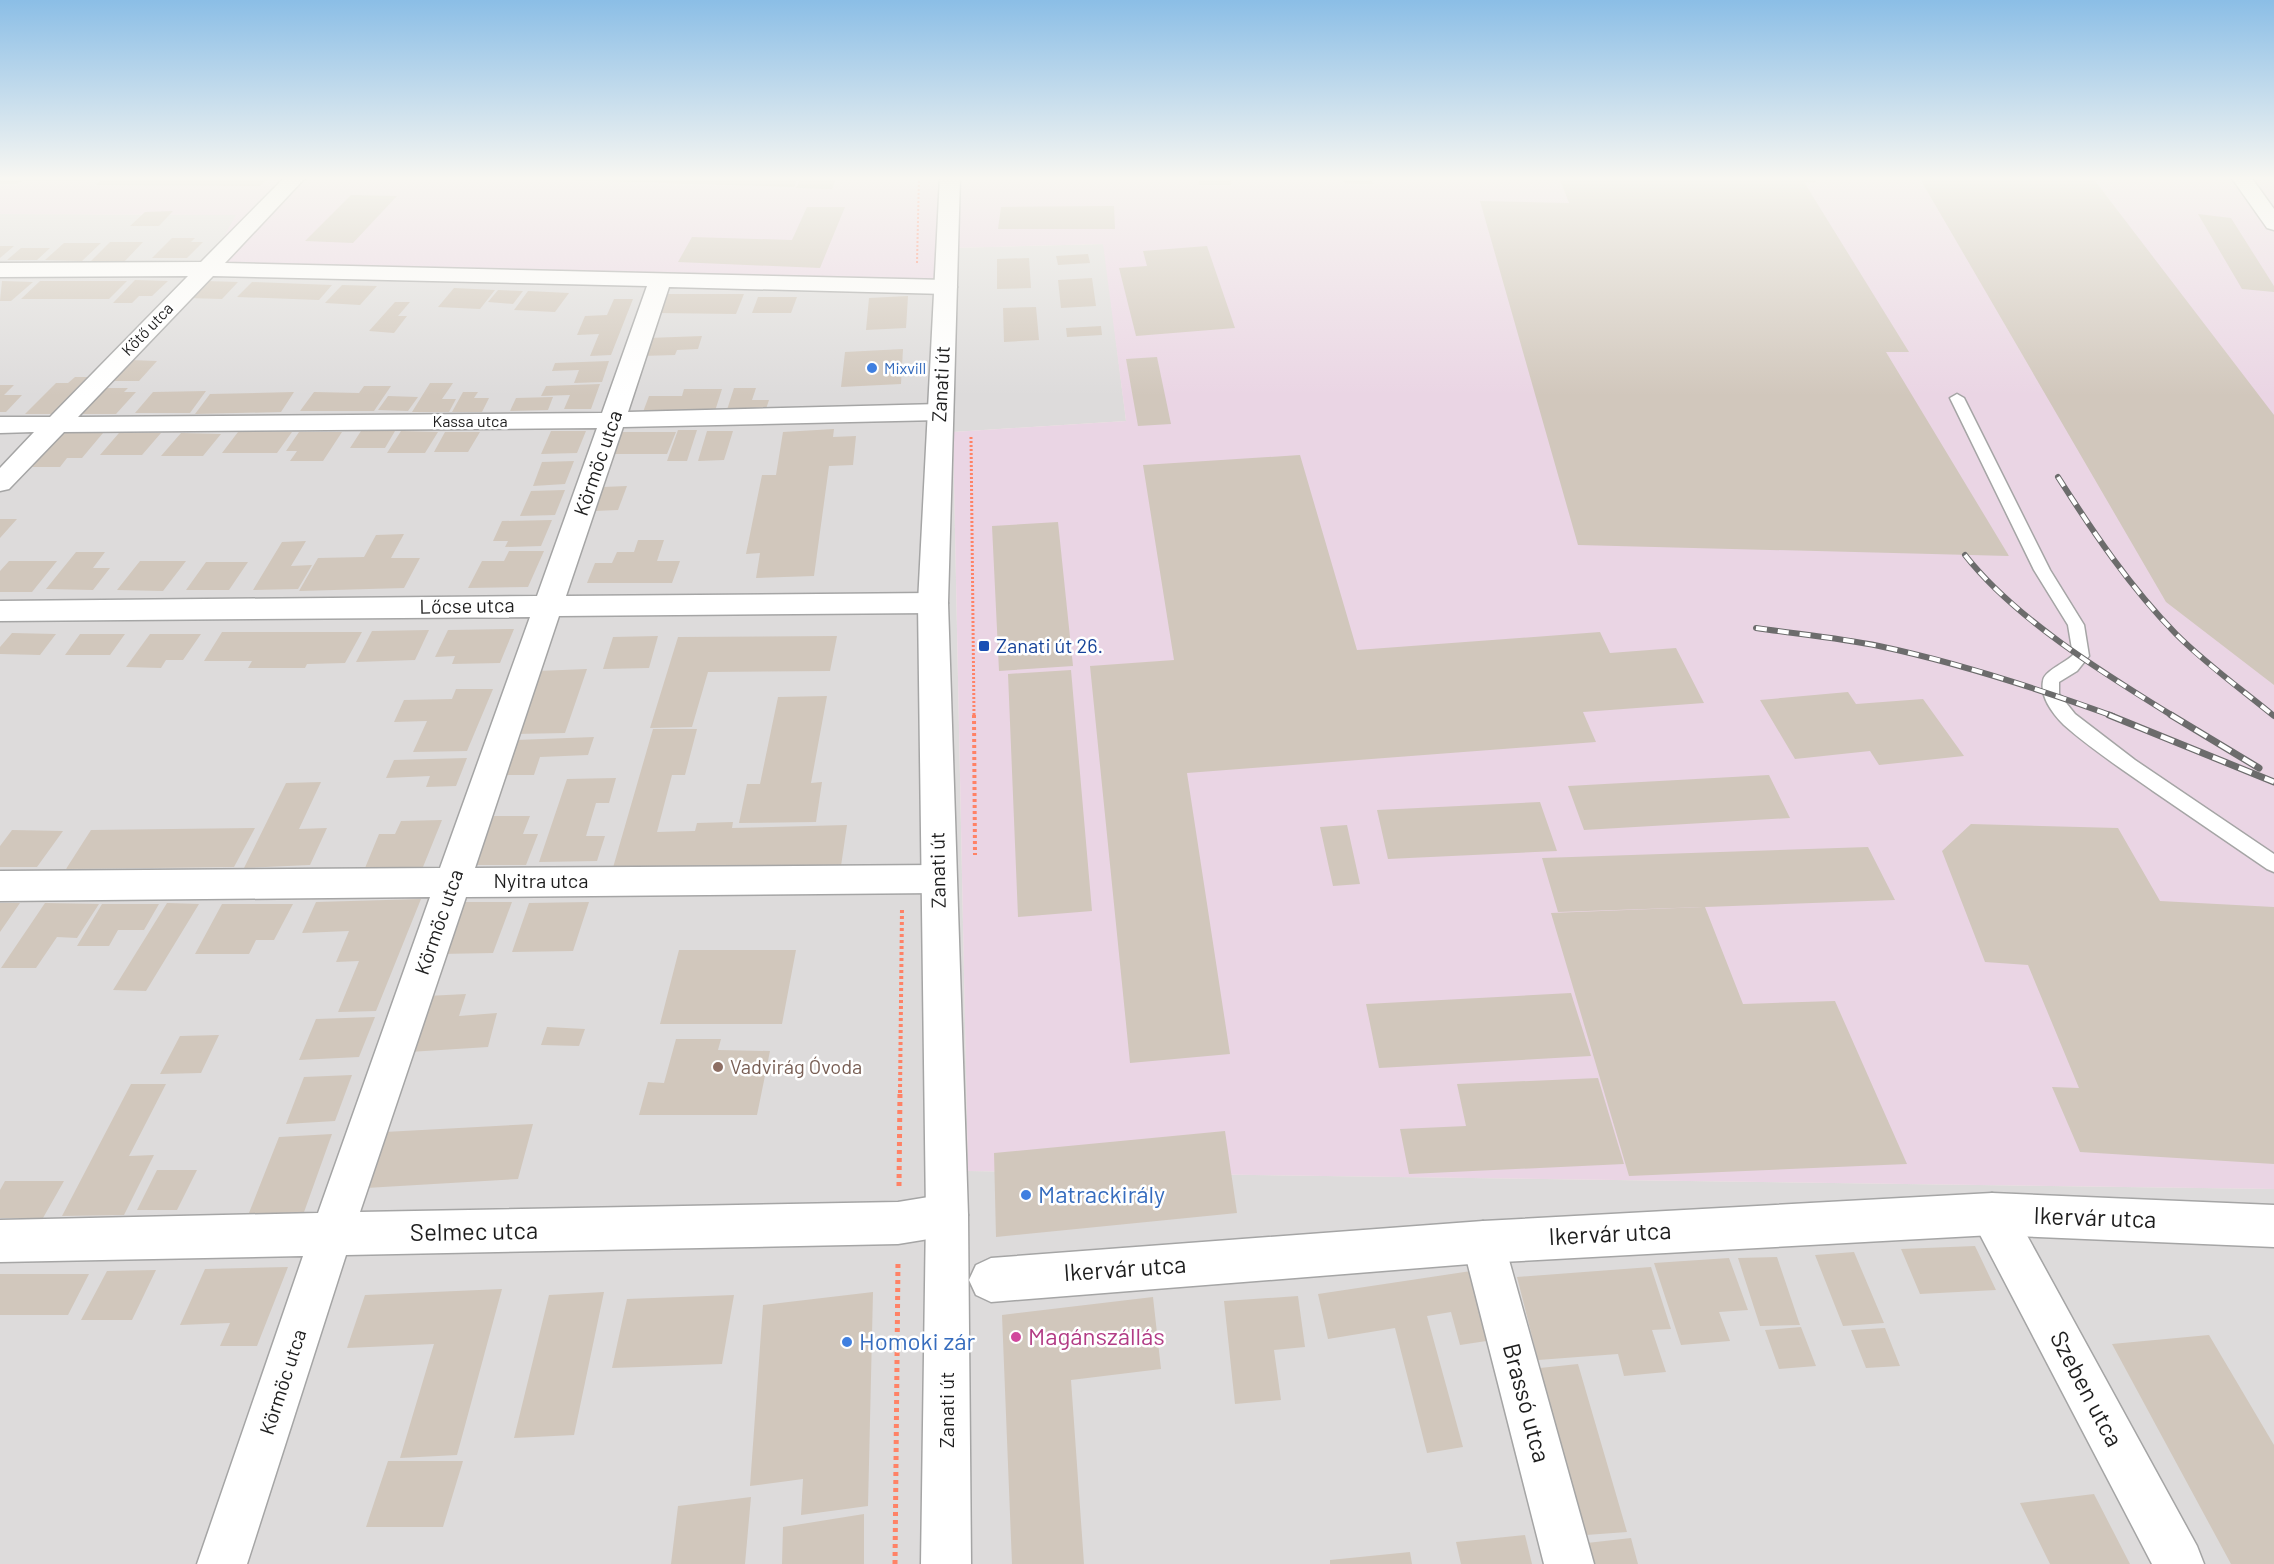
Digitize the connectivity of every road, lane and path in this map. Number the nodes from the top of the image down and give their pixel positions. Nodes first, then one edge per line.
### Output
1 (223, 250) edge
2 (947, 250) edge
3 (204, 269) junction
4 (0, 270) edge
5 (660, 282) junction
6 (946, 288) junction
7 (1957, 398) dead end
8 (940, 412) junction
9 (612, 420) junction
10 (0, 425) edge
11 (56, 425) junction
12 (971, 430) dead end
13 (0, 483) edge
14 (933, 603) junction
15 (549, 605) junction
16 (0, 611) edge
17 (975, 861) dead end
18 (2274, 864) edge
19 (938, 879) junction
20 (453, 882) junction
21 (0, 886) edge
22 (1992, 1214) junction
23 (947, 1215) junction
24 (2274, 1226) edge
25 (331, 1236) junction
26 (0, 1241) edge
27 (1483, 1242) junction
28 (947, 1283) junction
29 (222, 1564) edge
30 (946, 1564) edge
31 (1569, 1564) edge
32 (2179, 1564) edge

1 - 3 street, Kötő utca
2 - 6 street, Zanati út
3 - 4 street
3 - 5 street
3 - 11 street, Kötő utca
5 - 6 street
5 - 9 street, Körmöc utca
6 - 8 street, Zanati út
7 - 18 lane
8 - 9 street, Kassa utca
8 - 14 street, Zanati út
9 - 11 street, Kassa utca
9 - 15 street, Körmöc utca
10 - 11 street, Kassa utca
11 - 13 street, Kötő utca
12 - 17 path
14 - 15 street, Lőcse utca
14 - 19 street, Zanati út
15 - 16 street, Lőcse utca
15 - 20 street, Körmöc utca
19 - 20 street, Nyitra utca
19 - 23 street, Zanati út
20 - 21 street, Nyitra utca
20 - 25 street, Körmöc utca
22 - 24 street, Ikervár utca
22 - 27 street, Ikervár utca
22 - 32 street, Szeben utca
23 - 25 street, Selmec utca
23 - 28 street, Zanati út
25 - 26 street, Selmec utca
25 - 29 street, Körmöc utca
27 - 28 street, Ikervár utca
27 - 31 street, Brassó utca
28 - 30 street, Zanati út

